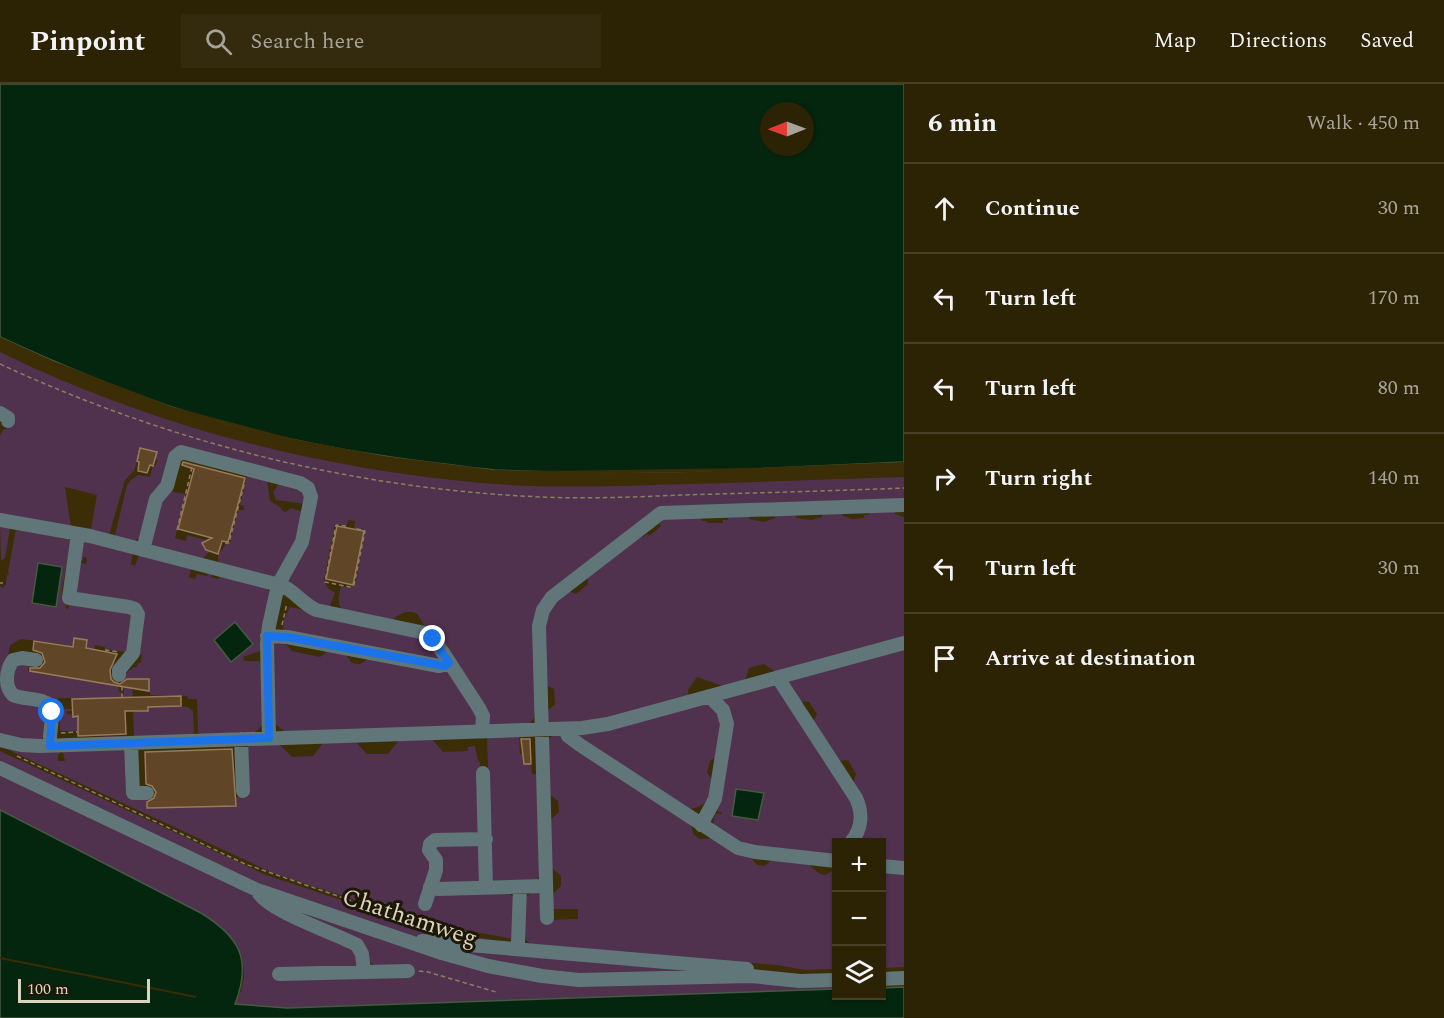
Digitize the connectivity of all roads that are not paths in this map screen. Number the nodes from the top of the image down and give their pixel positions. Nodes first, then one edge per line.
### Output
1 (904, 505) edge
2 (0, 520) edge
3 (78, 534) junction
4 (143, 550) junction
5 (284, 587) junction
6 (267, 636) junction
7 (904, 643) edge
8 (36, 660) dead end
9 (449, 663) junction
10 (778, 678) junction
11 (120, 682) road end
12 (710, 697) junction
13 (541, 729) junction
14 (565, 729) junction
15 (482, 731) junction
16 (269, 738) junction
17 (49, 739) junction
18 (241, 739) junction
19 (0, 740) edge
20 (131, 743) junction
21 (0, 768) edge
22 (483, 773) dead end
23 (243, 791) dead end
24 (147, 793) dead end
25 (700, 825) junction
26 (854, 838) edge
27 (486, 839) junction
28 (832, 860) edge
29 (886, 866) edge
30 (904, 868) edge
31 (546, 886) junction
32 (430, 887) junction
33 (486, 887) junction
34 (520, 888) junction
35 (256, 890) junction
36 (425, 904) dead end
37 (548, 918) dead end
38 (419, 945) junction
39 (514, 948) junction
40 (408, 971) road end
41 (364, 972) junction
42 (279, 974) dead end
43 (752, 976) junction
44 (904, 978) edge
45 (886, 979) edge
46 (832, 980) edge

1 - 13 street
2 - 3 street
3 - 4 street
3 - 11 street
4 - 5 street
4 - 5 street
5 - 6 street
5 - 9 street
6 - 9 street
6 - 16 street
7 - 10 street
8 - 17 street
9 - 15 street
10 - 12 street
10 - 26 street
12 - 14 street
12 - 25 street
13 - 14 street
13 - 15 street
13 - 31 street
14 - 25 street
15 - 16 street
16 - 18 street
17 - 19 street
17 - 20 street
18 - 20 street
18 - 23 street
20 - 24 street
21 - 35 street, Chathamweg
22 - 27 street
25 - 28 street
27 - 32 street
27 - 33 street
29 - 30 street
31 - 34 street
31 - 37 street
32 - 33 street
32 - 36 street
33 - 34 street
34 - 39 street
35 - 38 street, Chathamweg
35 - 41 street
38 - 39 street
38 - 43 street, Chathamweg
39 - 43 street
40 - 41 street
41 - 42 street
43 - 46 street, Chathamweg
44 - 45 street

